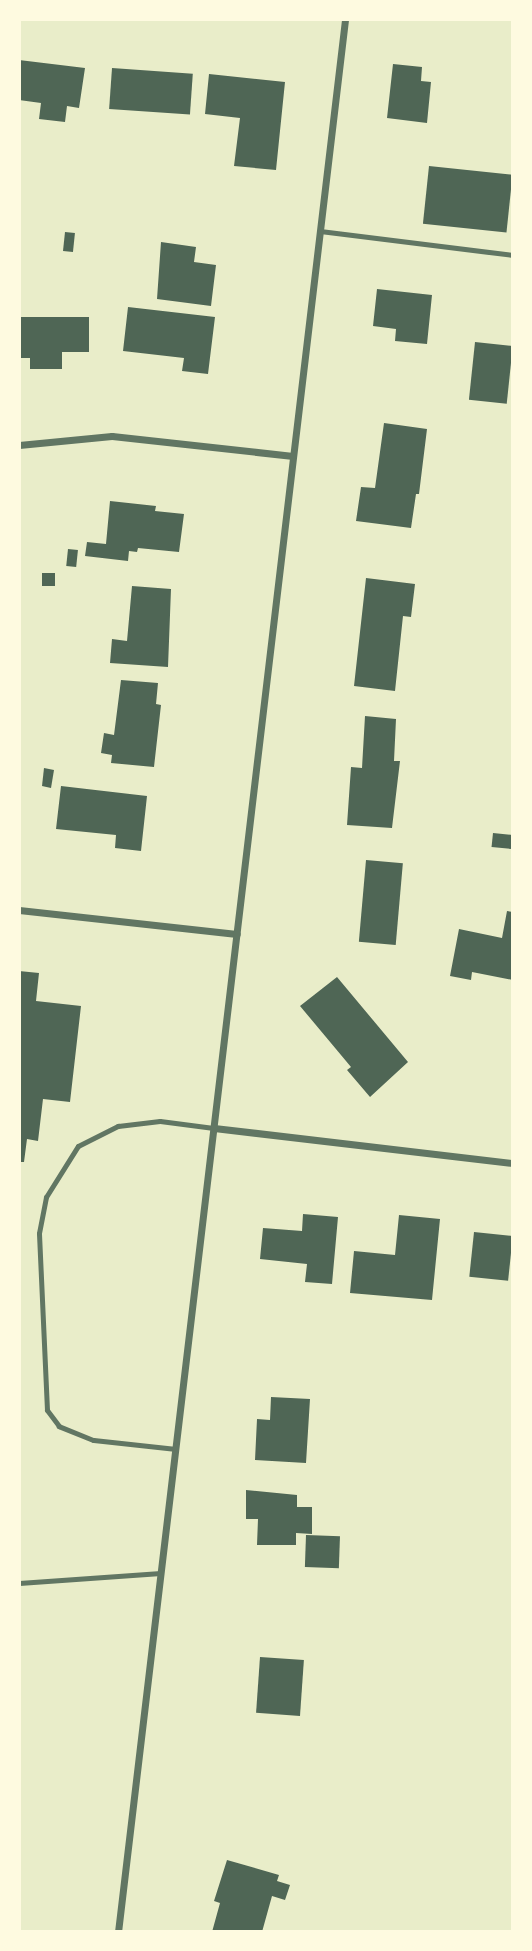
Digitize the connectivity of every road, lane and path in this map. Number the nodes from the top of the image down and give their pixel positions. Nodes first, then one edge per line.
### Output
1 (345, 19) edge
2 (320, 231) junction
3 (513, 255) edge
4 (19, 445) edge
5 (293, 456) junction
6 (19, 911) edge
7 (237, 934) junction
8 (214, 1128) junction
9 (513, 1163) edge
10 (176, 1449) junction
11 (161, 1573) junction
12 (19, 1583) edge
13 (118, 1932) edge

1 - 2 street
2 - 3 lane
2 - 5 street
4 - 5 street
5 - 7 street
6 - 7 street
7 - 8 street
8 - 9 street
8 - 10 street
8 - 10 lane
10 - 11 street
11 - 12 lane
11 - 13 street

